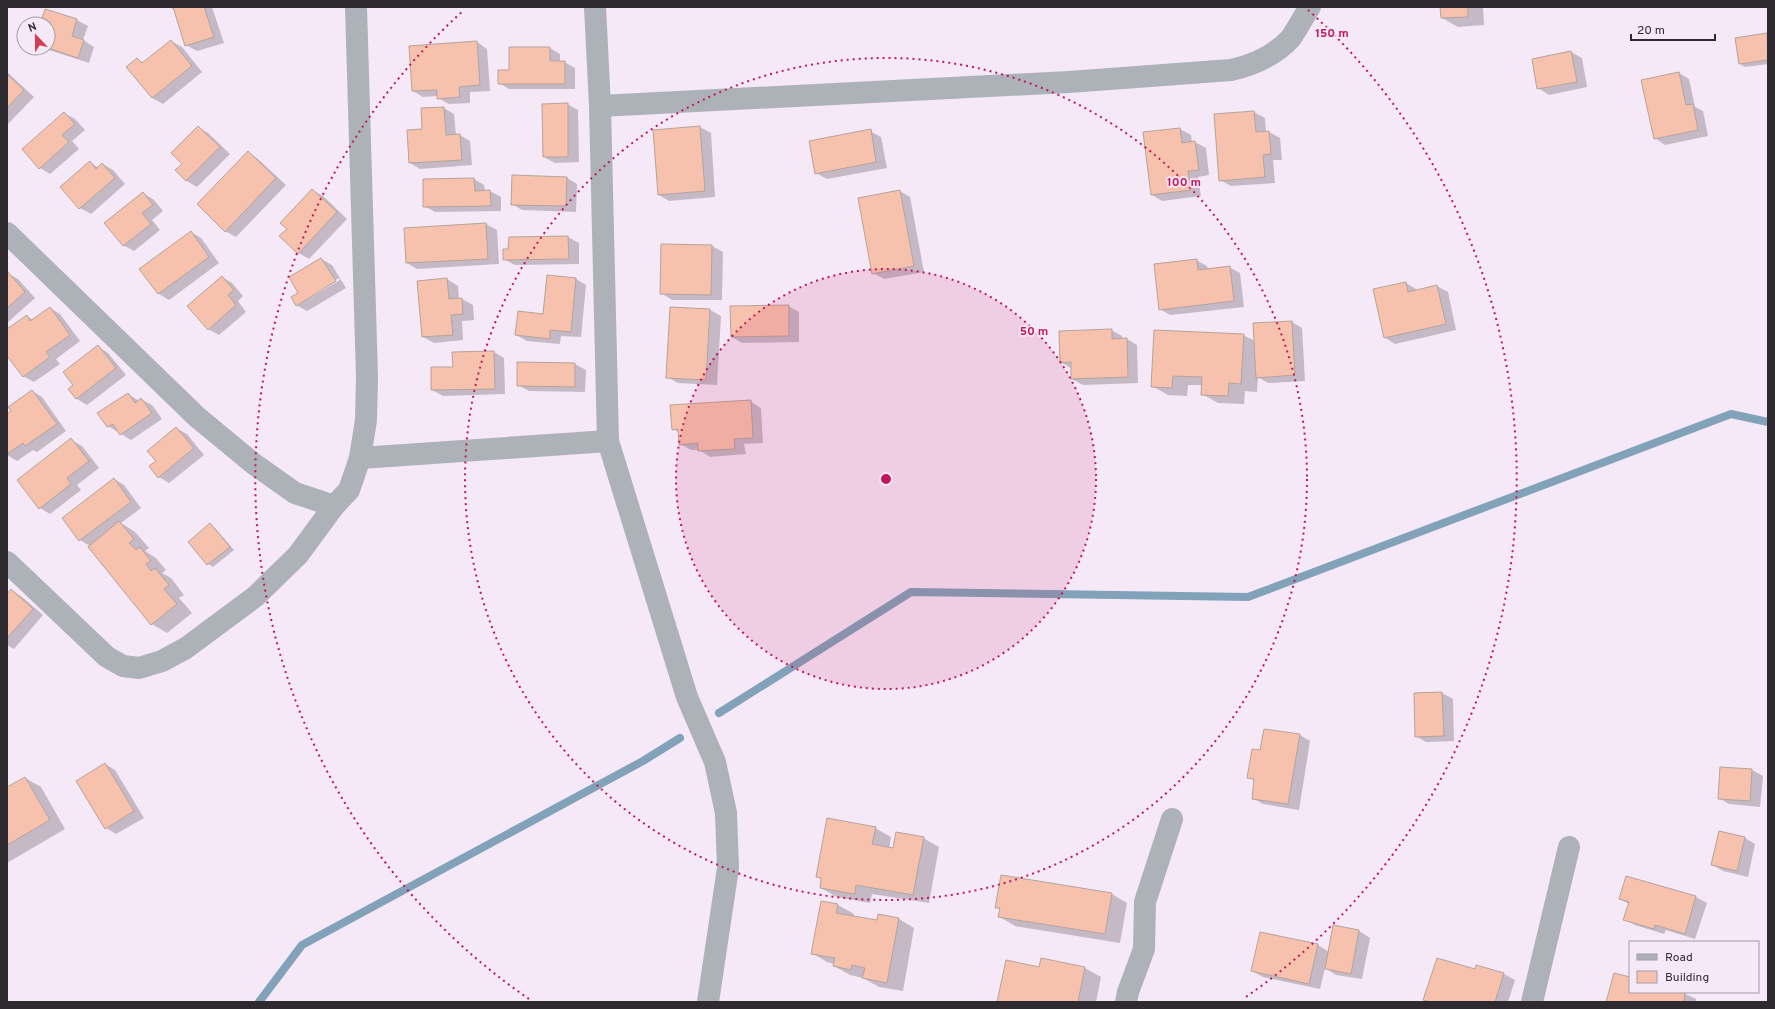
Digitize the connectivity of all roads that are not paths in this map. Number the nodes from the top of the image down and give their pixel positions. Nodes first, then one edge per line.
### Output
1 (356, 7) edge
2 (595, 7) edge
3 (1310, 7) edge
4 (600, 106) junction
5 (7, 233) edge
6 (608, 441) junction
7 (360, 458) junction
8 (334, 506) junction
9 (7, 562) edge
10 (1172, 819) dead end
11 (1569, 847) dead end
12 (708, 1002) edge
13 (1126, 1002) edge
14 (1532, 1002) edge

1 - 7 street
2 - 4 street
3 - 4 street
4 - 6 street
5 - 8 street
6 - 7 street
6 - 12 street
7 - 8 street
8 - 9 street
10 - 13 street
11 - 14 street

